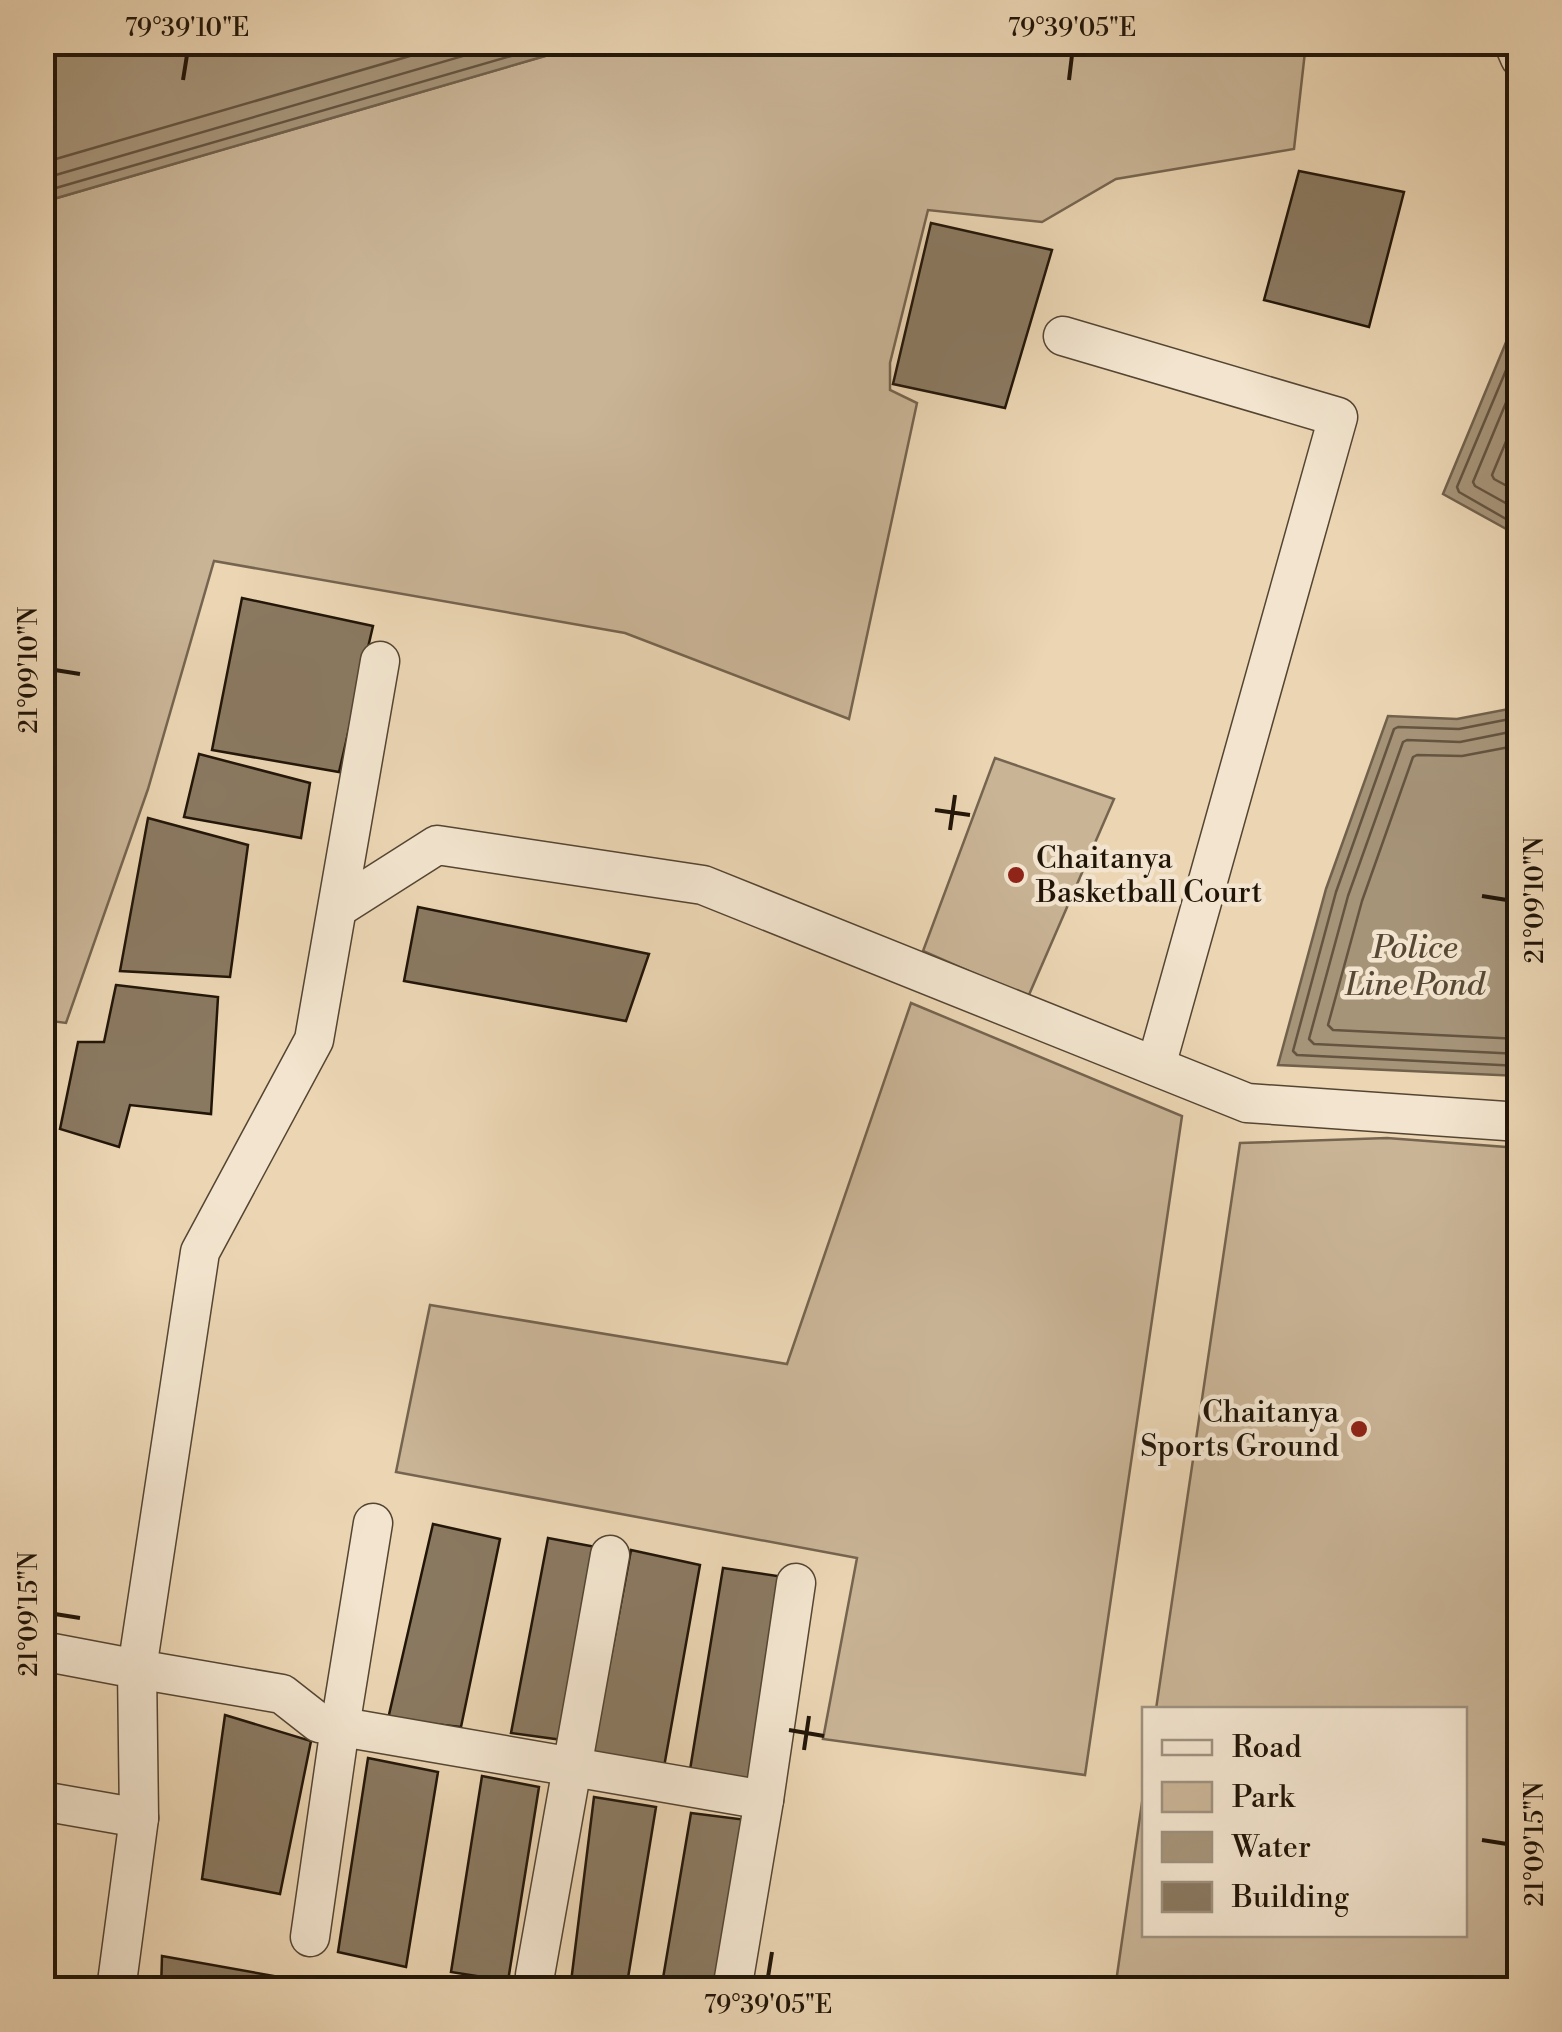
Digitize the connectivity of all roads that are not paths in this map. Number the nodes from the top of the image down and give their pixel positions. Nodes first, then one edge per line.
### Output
1 (1513, 42) edge
2 (1520, 58) edge
3 (1064, 336) dead end
4 (380, 662) dead end
5 (338, 908) junction
6 (1156, 1066) junction
7 (1520, 1122) edge
8 (373, 1523) dead end
9 (610, 1555) dead end
10 (796, 1583) dead end
11 (42, 1652) edge
12 (137, 1668) junction
13 (340, 1727) junction
14 (571, 1767) junction
15 (764, 1800) junction
16 (42, 1801) edge
17 (139, 1818) junction
18 (310, 1937) dead end
19 (535, 1975) dead end
20 (116, 1990) edge
21 (732, 1990) edge

1 - 2 street
3 - 6 street
4 - 5 street
5 - 6 street
5 - 12 street
6 - 7 street
8 - 13 street
9 - 14 street
10 - 15 street
11 - 12 street
12 - 13 street
12 - 17 street
13 - 14 street
13 - 18 street
14 - 15 street
14 - 19 street
15 - 21 street
16 - 17 street
17 - 20 street

